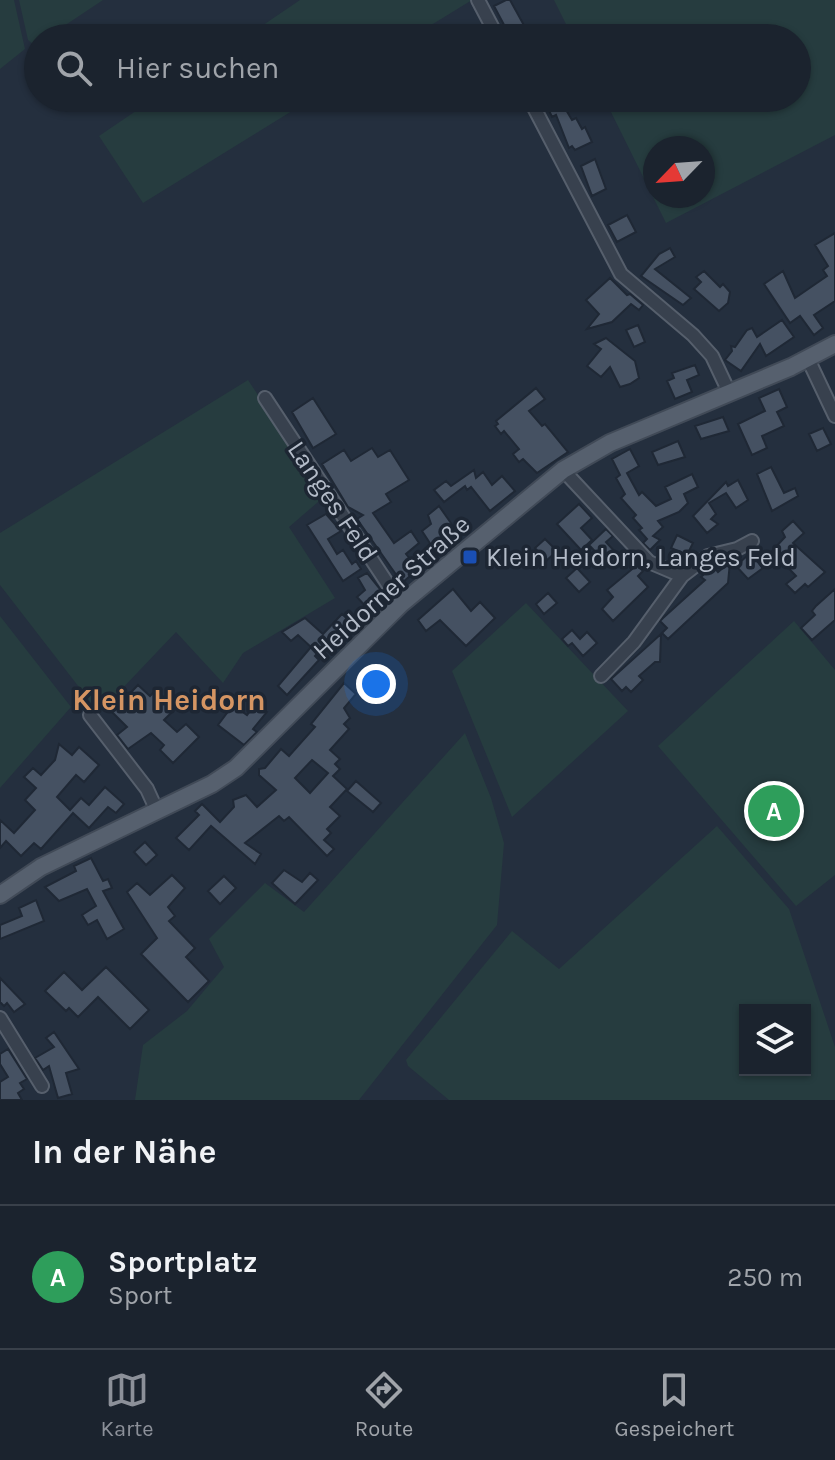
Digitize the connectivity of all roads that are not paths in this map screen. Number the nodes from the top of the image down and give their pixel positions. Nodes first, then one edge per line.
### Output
1 (478, 0) edge
2 (491, 24) edge
3 (536, 112) edge
4 (835, 344) edge
5 (808, 359) junction
6 (729, 392) junction
7 (265, 398) dead end
8 (835, 416) edge
9 (563, 470) junction
10 (752, 541) dead end
11 (682, 576) junction
12 (401, 604) junction
13 (601, 676) dead end
14 (90, 715) dead end
15 (157, 811) junction
16 (0, 895) edge
17 (0, 1018) edge
18 (42, 1086) dead end

1 - 2 street
3 - 6 street
4 - 5 main road, Heidorner Straße
5 - 6 main road, Heidorner Straße
5 - 8 street
6 - 9 main road, Heidorner Straße
7 - 12 street, Langes Feld
9 - 11 street
9 - 12 main road, Heidorner Straße
10 - 11 street
11 - 13 street
12 - 15 main road, Heidorner Straße
14 - 15 street
15 - 16 main road, Heidorner Straße
17 - 18 street

